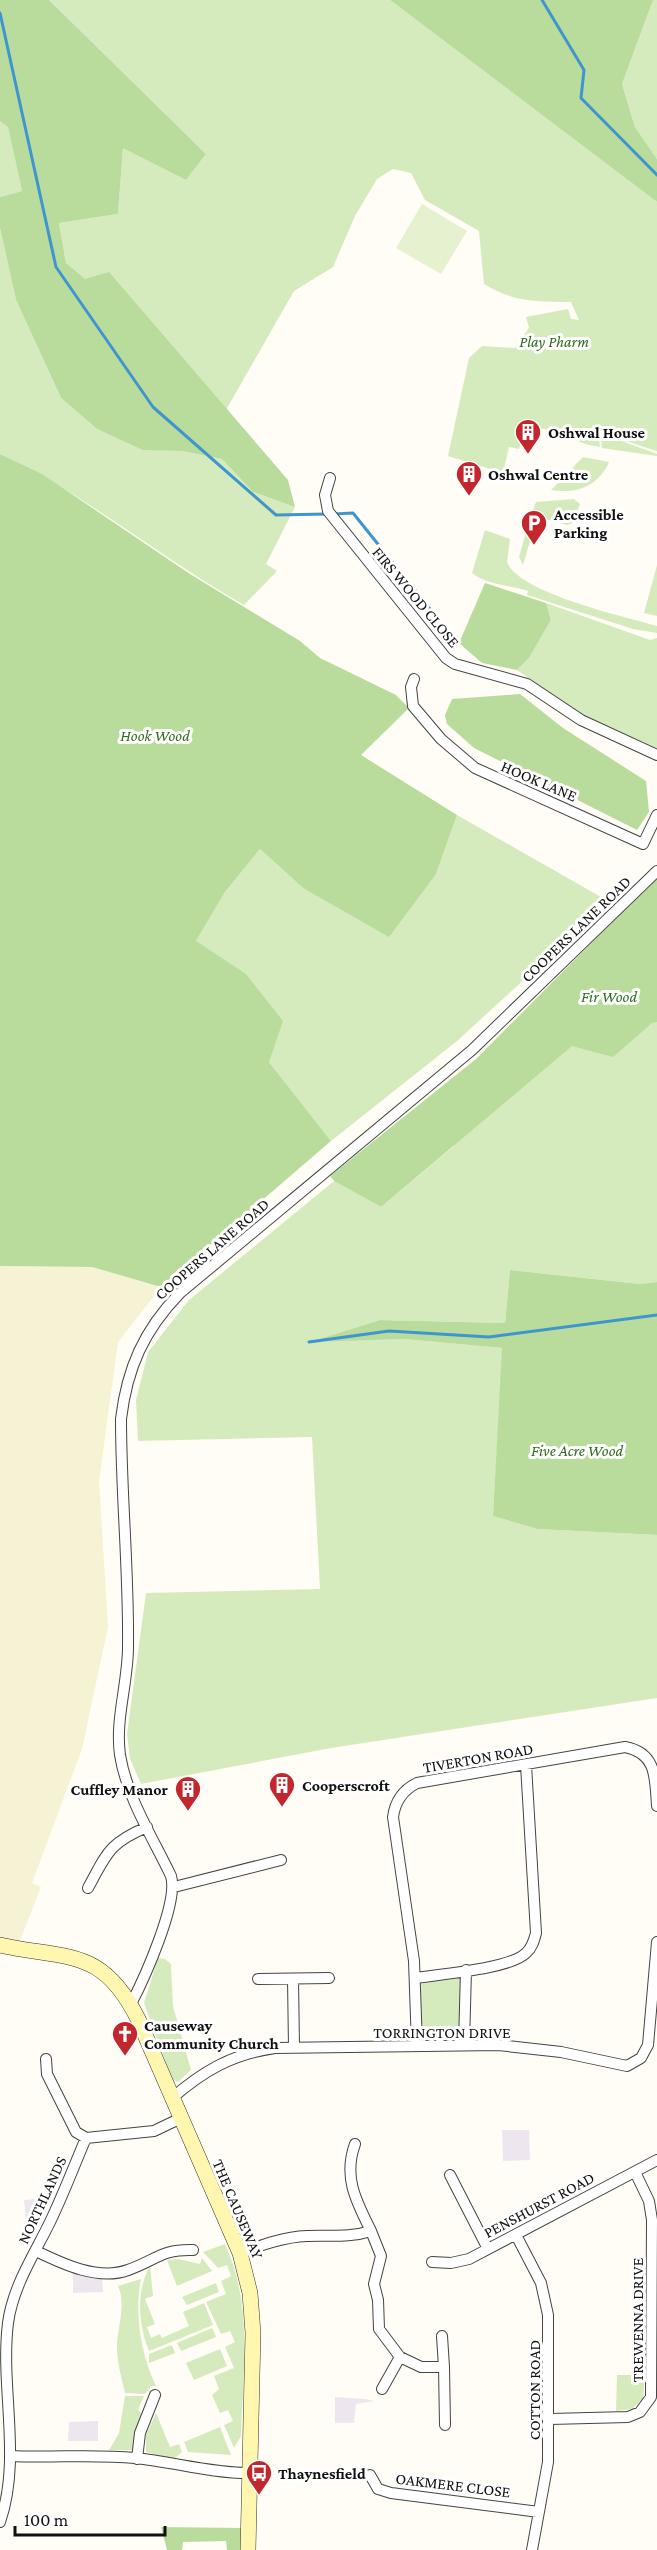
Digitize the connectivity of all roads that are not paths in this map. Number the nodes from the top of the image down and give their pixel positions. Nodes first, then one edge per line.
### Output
1 (330, 478) dead end
2 (414, 679) dead end
3 (657, 755) edge
4 (657, 815) edge
5 (657, 871) edge
6 (526, 1765) junction
7 (657, 1806) edge
8 (147, 1827) junction
9 (281, 1860) dead end
10 (174, 1887) junction
11 (88, 1888) dead end
12 (657, 1942) edge
13 (0, 1945) edge
14 (466, 1970) junction
15 (329, 1978) dead end
16 (416, 1978) junction
17 (258, 1979) dead end
18 (293, 1979) junction
19 (131, 2004) junction
20 (464, 2044) junction
21 (417, 2046) junction
22 (294, 2047) junction
23 (46, 2059) dead end
24 (171, 2099) junction
25 (179, 2119) junction
26 (86, 2138) junction
27 (355, 2144) dead end
28 (657, 2160) edge
29 (635, 2172) junction
30 (450, 2175) dead end
31 (371, 2231) junction
32 (516, 2235) junction
33 (488, 2249) junction
34 (193, 2250) dead end
35 (36, 2251) junction
36 (240, 2253) junction
37 (432, 2262) dead end
38 (442, 2336) dead end
39 (400, 2357) junction
40 (444, 2367) junction
41 (382, 2389) dead end
42 (155, 2395) dead end
43 (550, 2419) junction
44 (445, 2425) dead end
45 (10, 2456) junction
46 (137, 2458) junction
47 (249, 2473) junction
48 (370, 2475) dead end
49 (539, 2512) junction
50 (0, 2522) edge
51 (248, 2550) edge
52 (532, 2550) edge

1 - 3 street, FIRS WOOD CLOSE
2 - 4 street, HOOK LANE
5 - 8 street, COOPERS LANE ROAD
6 - 7 street, TIVERTON ROAD
6 - 14 street
6 - 16 street, TIVERTON ROAD
8 - 10 street, COOPERS LANE ROAD
8 - 11 street
9 - 10 street
10 - 19 street
12 - 20 street, TORRINGTON DRIVE
13 - 19 main road, THE CAUSEWAY
14 - 16 street
14 - 20 street
15 - 18 street
16 - 21 street, TIVERTON ROAD
17 - 18 street
18 - 22 street
19 - 24 main road, THE CAUSEWAY
20 - 21 street, TORRINGTON DRIVE
21 - 22 street, TORRINGTON DRIVE
22 - 24 street, TORRINGTON DRIVE
23 - 26 street
24 - 25 main road, THE CAUSEWAY
25 - 26 street
25 - 36 main road, THE CAUSEWAY
26 - 35 street, NORTHLANDS
27 - 31 street
28 - 29 street, PENSHURST ROAD
29 - 32 street, PENSHURST ROAD
29 - 43 street, TREWENNA DRIVE
30 - 33 street
31 - 36 street
31 - 39 street
32 - 33 street, PENSHURST ROAD
32 - 43 street, COTTON ROAD
33 - 37 street, PENSHURST ROAD
34 - 35 street
35 - 45 street, NORTHLANDS
36 - 47 main road, THE CAUSEWAY
38 - 40 street
39 - 40 street
39 - 41 street
40 - 44 street
42 - 46 street
43 - 49 street, COTTON ROAD
45 - 46 street
45 - 50 street, NORTHLANDS
46 - 47 street
47 - 51 main road, THE CAUSEWAY
48 - 49 street, OAKMERE CLOSE
49 - 52 street, COTTON ROAD

